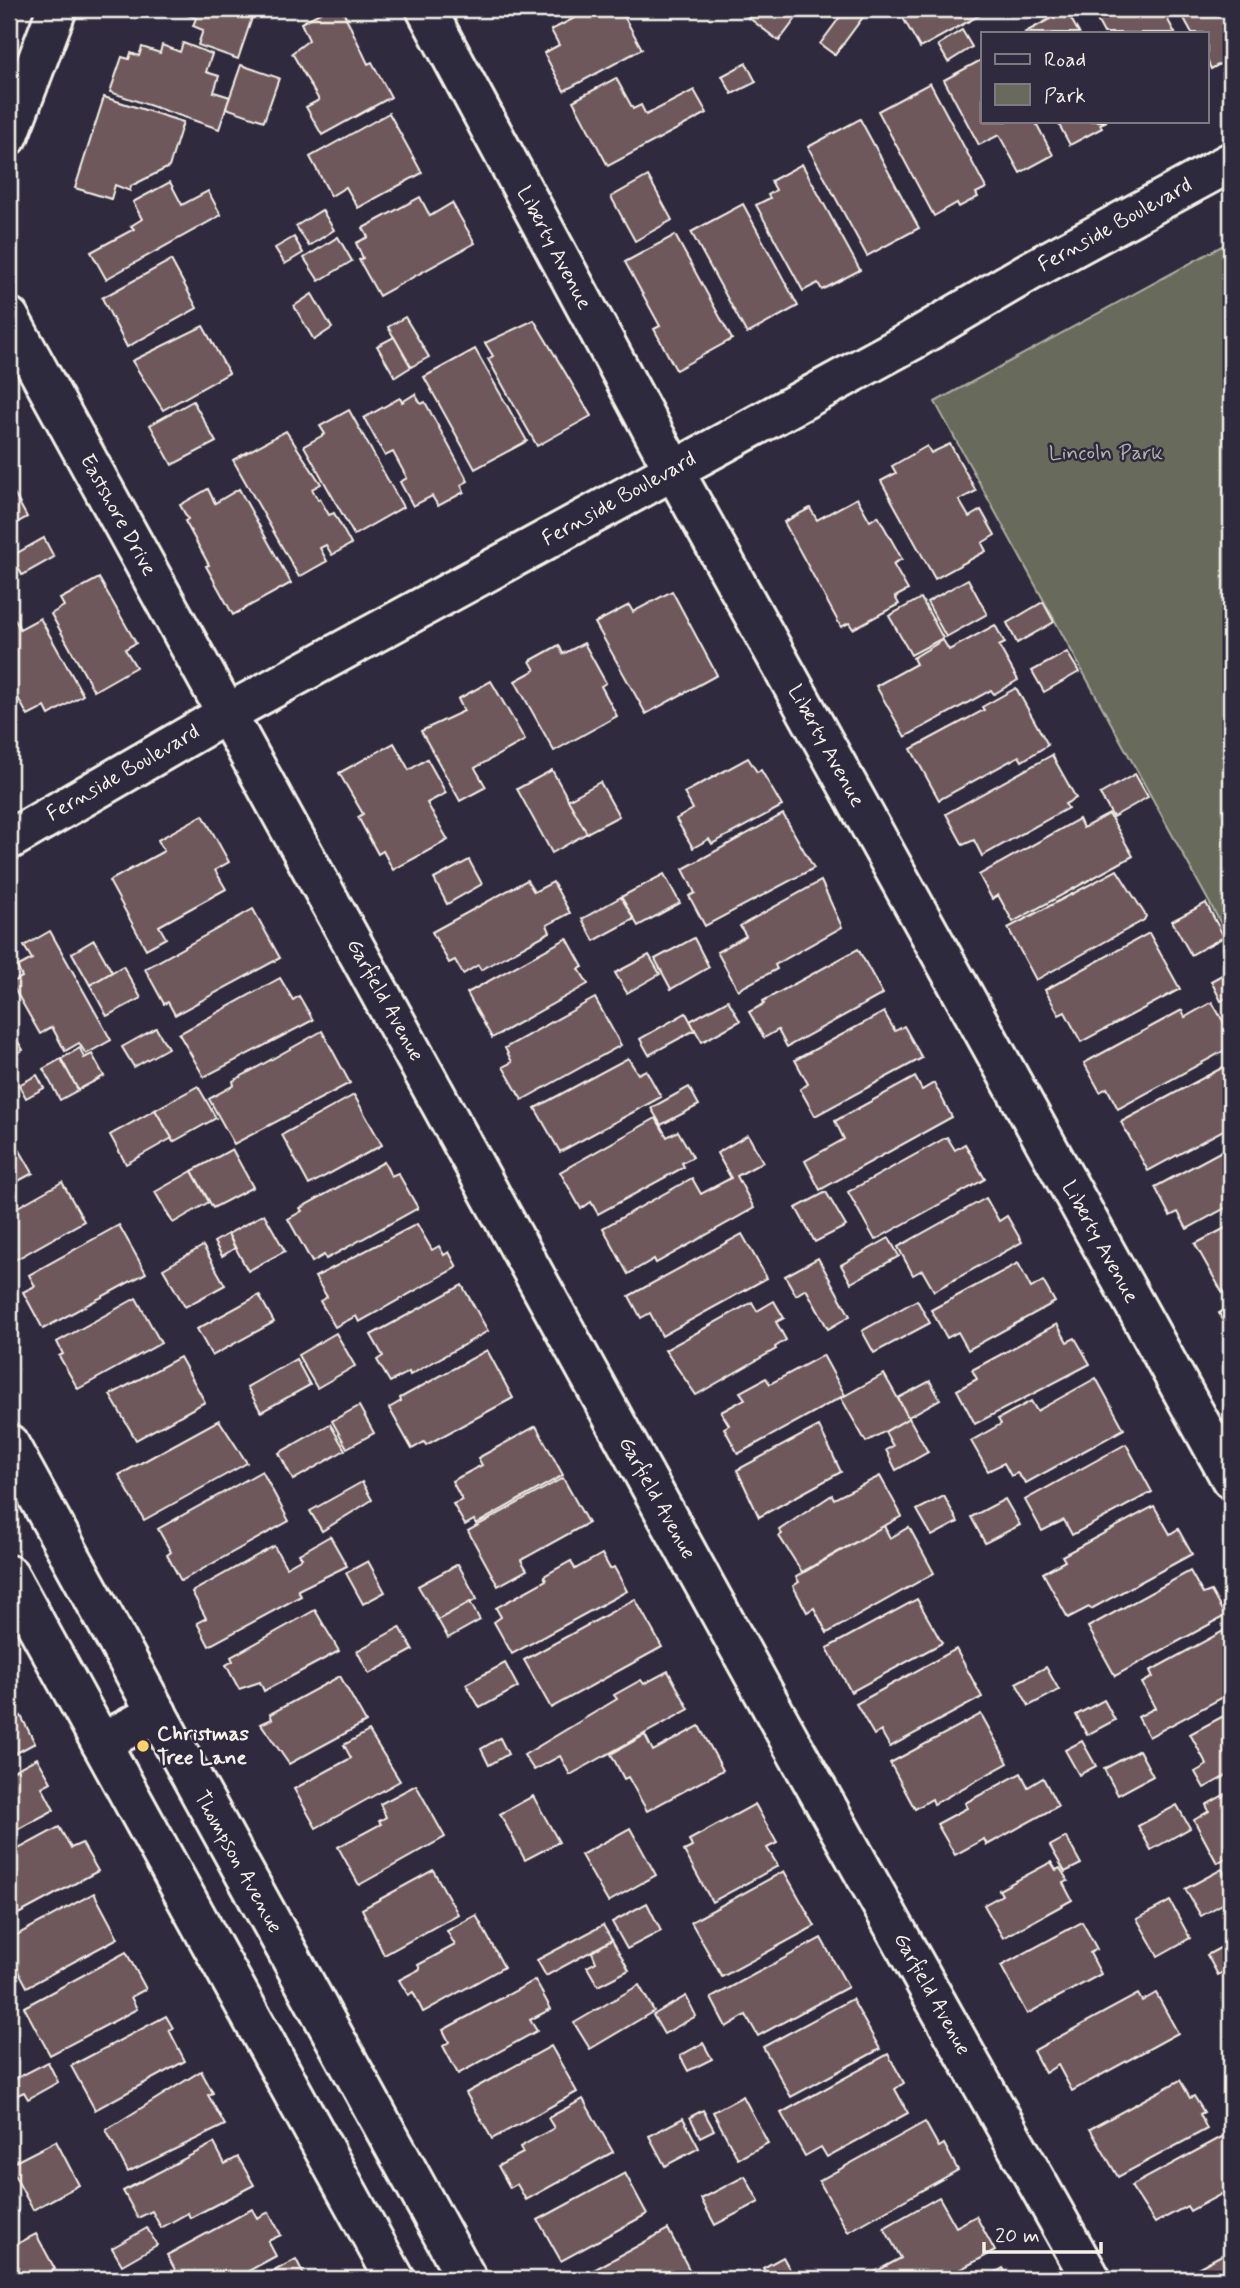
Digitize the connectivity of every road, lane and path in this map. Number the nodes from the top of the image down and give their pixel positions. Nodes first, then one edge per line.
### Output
1 (57, 9) edge
2 (426, 9) edge
3 (9, 135) edge
4 (1231, 162) edge
5 (9, 317) edge
6 (673, 469) junction
7 (228, 713) junction
8 (9, 840) edge
9 (9, 1444) edge
10 (1231, 1479) edge
11 (9, 1576) edge
12 (157, 1713) junction
13 (101, 1743) junction
14 (395, 2279) edge
15 (467, 2279) edge
16 (1091, 2279) edge

1 - 3 street
2 - 6 street, Liberty Avenue
4 - 6 street, Fernside Boulevard
5 - 7 street, Eastshore Drive
6 - 7 street, Fernside Boulevard
6 - 10 street, Liberty Avenue
7 - 8 street, Fernside Boulevard
7 - 16 street, Garfield Avenue
9 - 12 street, Thompson Avenue
11 - 13 street
12 - 13 street
12 - 15 street, Thompson Avenue
13 - 14 street

